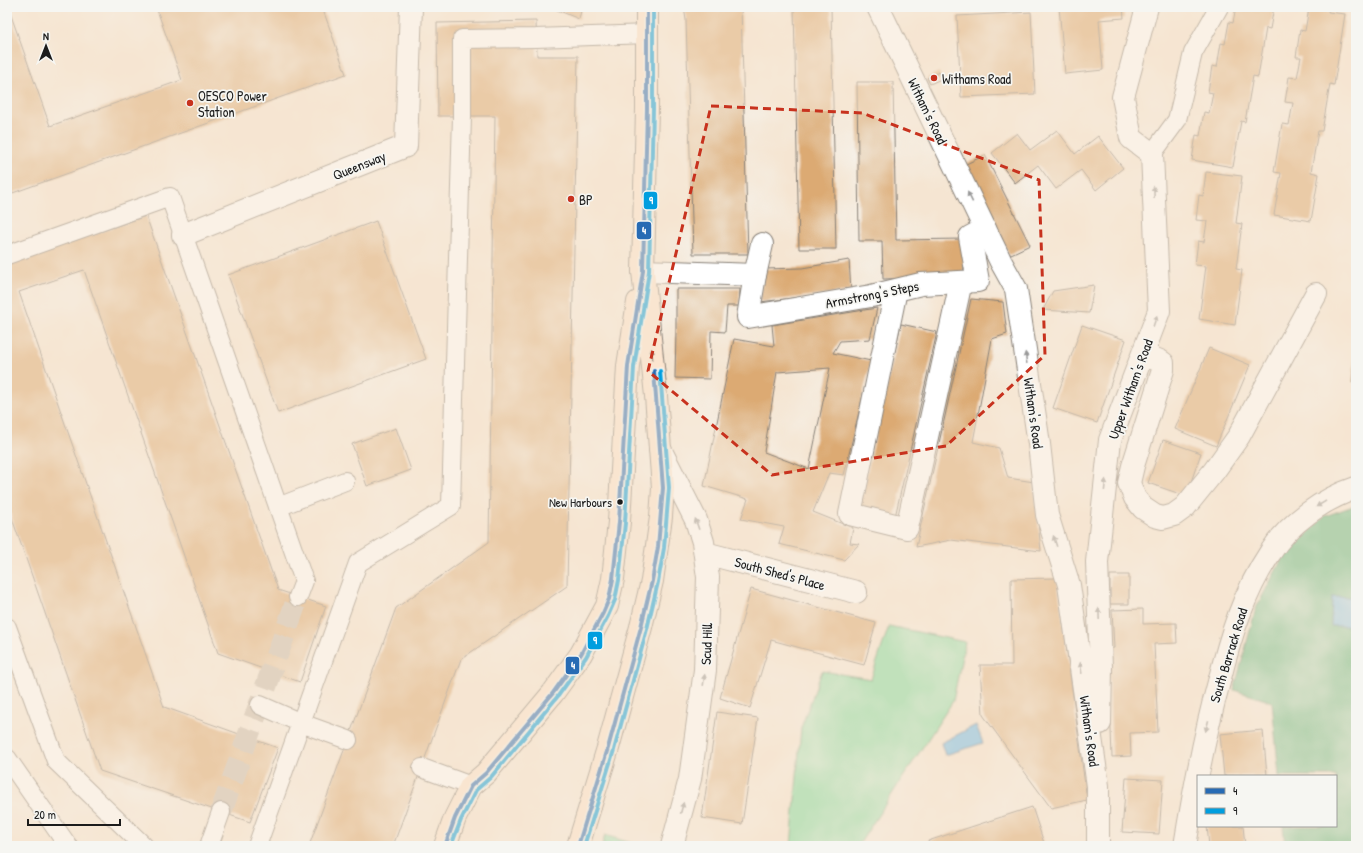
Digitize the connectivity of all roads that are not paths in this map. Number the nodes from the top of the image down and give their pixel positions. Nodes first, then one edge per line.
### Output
1 (411, 7) edge
2 (647, 7) edge
3 (878, 7) edge
4 (1147, 7) edge
5 (1219, 7) edge
6 (648, 34) junction
7 (1152, 154) junction
8 (985, 229) junction
9 (183, 235) junction
10 (762, 244) dead end
11 (7, 255) edge
12 (643, 271) junction
13 (755, 276) junction
14 (960, 282) junction
15 (896, 290) junction
16 (1316, 294) dead end
17 (1144, 354) junction
18 (660, 449) junction
19 (345, 480) dead end
20 (1356, 488) edge
21 (278, 507) junction
22 (705, 553) junction
23 (856, 592) dead end
24 (298, 597) tunnel mouth
25 (7, 627) edge
26 (260, 705) dead end
27 (301, 723) junction
28 (348, 740) dead end
29 (7, 758) edge
30 (422, 768) dead end
31 (1198, 775) edge
32 (1197, 778) edge
33 (472, 786) junction
34 (1098, 786) junction
35 (221, 812) tunnel mouth
36 (68, 846) edge
37 (144, 846) edge
38 (209, 846) edge
39 (257, 846) edge
40 (445, 846) edge
41 (578, 846) edge
42 (672, 846) edge
43 (1098, 846) edge
44 (1185, 846) edge

1 - 9 street, Queensway
2 - 6 main road
8 -> 3 street, Witham's Road
4 - 7 street
5 - 7 lane
6 - 12 main road
6 - 27 lane
17 -> 7 street, Upper Witham's Road
8 - 14 street, Armstrong's Steps
34 -> 8 street, Witham's Road
9 - 11 lane
9 - 21 lane
10 - 13 street
12 - 13 street
18 -> 12 main road
12 - 33 main road
13 - 15 street, Armstrong's Steps
14 - 15 street, Armstrong's Steps
14 - 15 street
16 - 17 street
34 -> 17 street, Upper Witham's Road
22 -> 18 street, Scud Hill
18 - 41 main road
19 - 21 lane
20 -> 31 street, South Barrack Road
21 - 24 lane
22 - 23 street, South Shed's Place
42 -> 22 street, Scud Hill
25 - 37 lane
26 - 27 lane
27 - 28 lane
27 - 39 lane
29 - 36 lane
30 - 33 lane
32 -> 44 street, South Barrack Road
33 - 40 main road
34 - 43 street, Witham's Road
35 - 38 lane

